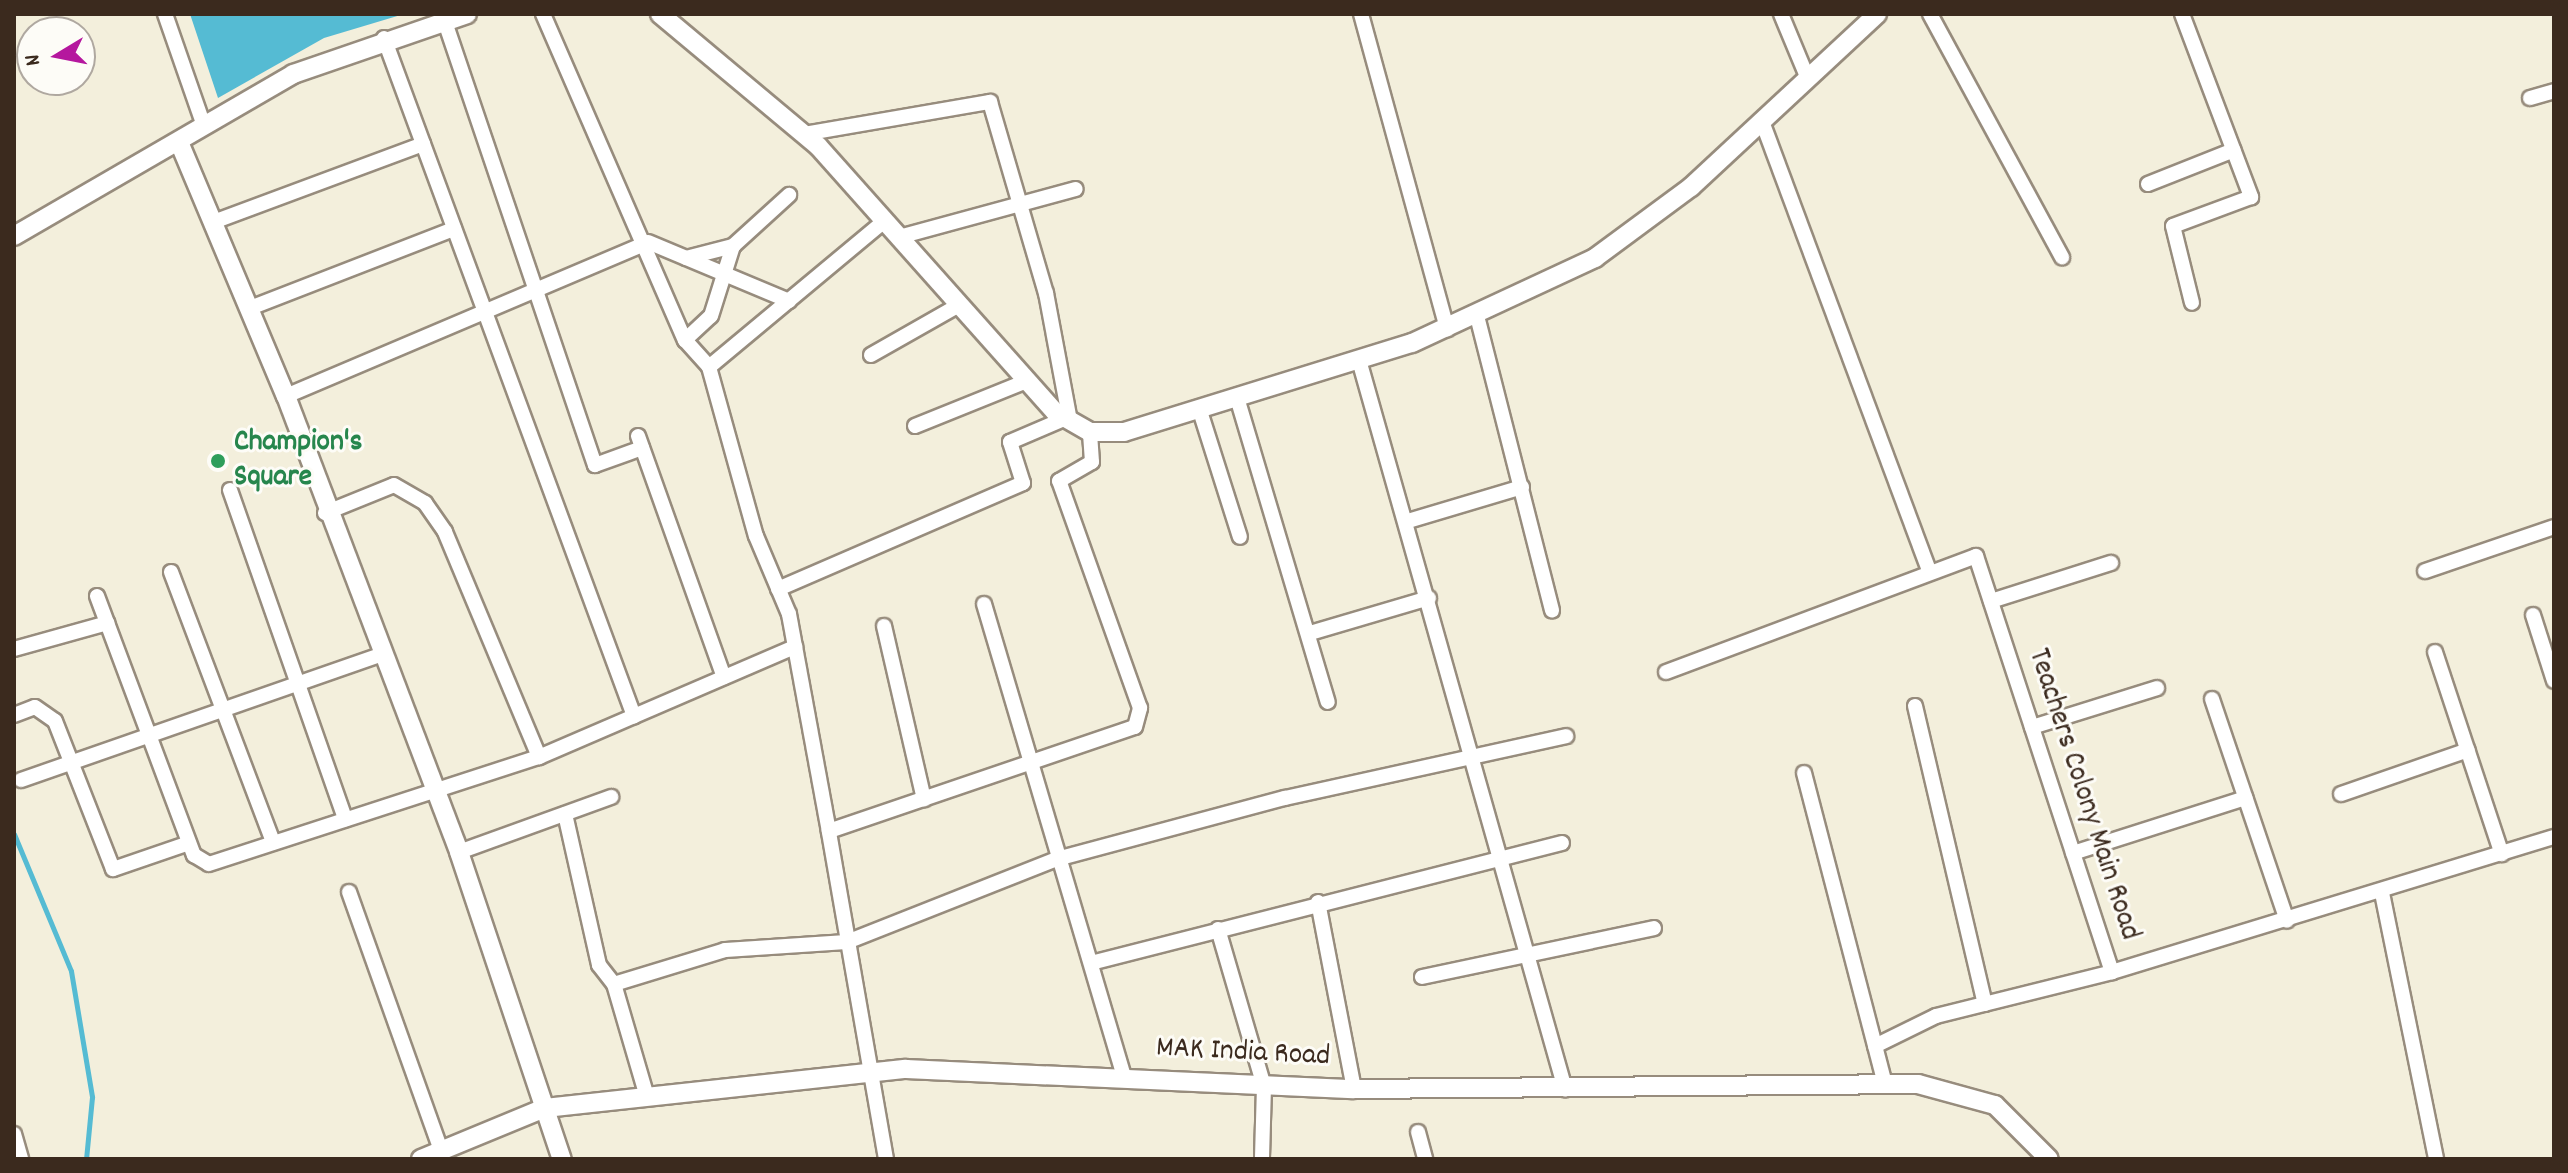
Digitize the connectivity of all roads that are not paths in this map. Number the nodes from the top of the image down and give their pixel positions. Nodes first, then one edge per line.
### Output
1 (165, 14) edge
2 (467, 14) edge
3 (543, 14) edge
4 (660, 14) edge
5 (1361, 14) edge
6 (1781, 14) edge
7 (1877, 14) edge
8 (1930, 14) edge
9 (2182, 14) edge
10 (444, 19) junction
11 (384, 38) junction
12 (1808, 79) junction
13 (2554, 91) edge
14 (2530, 98) dead end
15 (1763, 124) junction
16 (204, 126) junction
17 (804, 134) junction
18 (179, 142) junction
19 (423, 144) junction
20 (2234, 150) junction
21 (2148, 184) dead end
22 (1076, 189) dead end
23 (789, 195) dead end
24 (1020, 204) junction
25 (216, 221) junction
26 (884, 221) junction
27 (454, 229) junction
28 (14, 236) edge
29 (899, 237) junction
30 (648, 242) junction
31 (733, 246) junction
32 (2062, 257) dead end
33 (686, 258) junction
34 (724, 274) junction
35 (537, 292) junction
36 (789, 301) junction
37 (2192, 303) dead end
38 (959, 305) junction
39 (250, 308) junction
40 (486, 315) junction
41 (1477, 316) junction
42 (1447, 329) junction
43 (685, 340) junction
44 (871, 355) dead end
45 (1359, 360) junction
46 (709, 367) junction
47 (1027, 381) junction
48 (286, 396) junction
49 (1238, 401) junction
50 (1200, 411) junction
51 (1068, 420) junction
52 (915, 426) dead end
53 (1090, 432) junction
54 (1522, 487) junction
55 (230, 490) dead end
56 (325, 513) junction
57 (1408, 521) junction
58 (2554, 527) edge
59 (1240, 537) dead end
60 (2111, 563) dead end
61 (2425, 571) dead end
62 (171, 572) dead end
63 (1930, 572) junction
64 (778, 589) junction
65 (97, 596) dead end
66 (1429, 598) junction
67 (1991, 601) junction
68 (984, 604) dead end
69 (1552, 611) dead end
70 (2533, 615) dead end
71 (107, 623) junction
72 (884, 626) dead end
73 (1310, 633) junction
74 (795, 647) junction
75 (14, 649) edge
76 (2435, 652) dead end
77 (383, 654) junction
78 (1666, 672) dead end
79 (724, 677) junction
80 (2554, 681) edge
81 (297, 684) junction
82 (2157, 688) dead end
83 (2212, 699) dead end
84 (1328, 702) dead end
85 (1915, 706) dead end
86 (222, 710) junction
87 (14, 715) edge
88 (634, 716) junction
89 (2032, 727) junction
90 (147, 736) junction
91 (1566, 736) dead end
92 (2468, 750) junction
93 (539, 757) junction
94 (1474, 757) junction
95 (1031, 761) junction
96 (68, 763) junction
97 (1804, 773) dead end
98 (21, 780) dead end
99 (2341, 794) dead end
100 (433, 795) junction
101 (611, 797) dead end
102 (2245, 798) junction
103 (924, 799) junction
104 (565, 814) junction
105 (345, 819) junction
106 (829, 831) junction
107 (2554, 837) edge
108 (273, 842) junction
109 (189, 843) junction
110 (1562, 843) dead end
111 (459, 852) junction
112 (2073, 853) junction
113 (2502, 854) junction
114 (1502, 858) junction
115 (1057, 859) junction
116 (349, 892) dead end
117 (2382, 893) junction
118 (1318, 902) junction
119 (2287, 921) junction
120 (1654, 928) dead end
121 (1218, 929) junction
122 (847, 942) junction
123 (1529, 955) junction
124 (1091, 963) junction
125 (2112, 972) junction
126 (1422, 977) dead end
127 (614, 984) junction
128 (1985, 1004) junction
129 (1875, 1046) junction
130 (869, 1073) junction
131 (1123, 1074) junction
132 (1885, 1084) junction
133 (1264, 1086) junction
134 (1354, 1089) junction
135 (1565, 1089) junction
136 (647, 1097) junction
137 (545, 1108) junction
138 (1418, 1132) dead end
139 (14, 1134) edge
140 (441, 1151) junction
141 (21, 1159) edge
142 (421, 1159) edge
143 (562, 1159) edge
144 (886, 1159) edge
145 (1262, 1159) edge
146 (1425, 1159) edge
147 (2049, 1159) edge
148 (2436, 1159) edge

1 - 16 street
2 - 10 street
3 - 30 street
4 - 17 street
5 - 42 street
6 - 12 street
7 - 12 street
8 - 32 street
9 - 20 street
10 - 11 street
10 - 35 street
11 - 16 street
11 - 19 street
12 - 15 street
13 - 14 street
15 - 41 street
15 - 63 street
16 - 18 street
17 - 24 street
17 - 26 street
18 - 25 street
18 - 28 street
19 - 25 street
19 - 27 street
20 - 21 street
20 - 37 street
22 - 24 street
23 - 31 street
24 - 29 street
24 - 51 street
25 - 39 street
26 - 29 street
26 - 36 street
27 - 39 street
27 - 40 street
29 - 38 street
30 - 33 street
30 - 35 street
30 - 43 street
31 - 33 street
31 - 34 street
33 - 34 street
34 - 36 street
34 - 43 street
35 - 40 street
35 - 79 street
36 - 46 street
38 - 44 street
38 - 47 street
39 - 48 street
40 - 48 street
40 - 88 street
41 - 42 street
41 - 54 street
42 - 45 street
43 - 46 street
45 - 49 street
45 - 57 street
46 - 64 street
47 - 51 street
47 - 52 street
48 - 56 street
49 - 50 street
49 - 73 street
50 - 53 street
50 - 59 street
51 - 53 street
51 - 64 street
53 - 95 street
54 - 57 street
54 - 69 street
55 - 81 street
56 - 77 street
56 - 93 street
57 - 66 street
58 - 61 street
60 - 67 street
62 - 86 street
63 - 67 street, Teachers Colony Main Road
63 - 78 street, Teachers Colony Main Road
64 - 74 street
65 - 71 street
66 - 73 street
66 - 94 street
67 - 89 street, Teachers Colony Main Road
68 - 95 street
70 - 80 street
71 - 75 street
71 - 90 street
72 - 103 street
73 - 84 street
74 - 79 street
74 - 106 street
76 - 92 street
77 - 81 street
77 - 100 street
79 - 88 street
81 - 86 street
81 - 105 street
82 - 89 street
83 - 102 street
85 - 128 street
86 - 90 street
86 - 108 street
87 - 96 street
88 - 93 street
89 - 112 street, Teachers Colony Main Road
90 - 96 street
90 - 109 street
91 - 94 street
92 - 99 street
92 - 113 street
93 - 100 street
94 - 114 street
94 - 115 street
95 - 103 street
95 - 115 street
96 - 98 street
96 - 109 street
97 - 129 street
100 - 105 street
100 - 111 street
101 - 104 street
102 - 112 street
102 - 119 street
103 - 106 street
104 - 111 street
104 - 127 street
105 - 108 street
106 - 122 street
107 - 113 street, Teachers Colony Main Road
108 - 109 street
110 - 114 street
111 - 137 street
112 - 125 street, Teachers Colony Main Road
113 - 117 street, Teachers Colony Main Road
114 - 118 street
114 - 123 street
115 - 122 street
115 - 124 street
116 - 140 street
117 - 119 street, Teachers Colony Main Road
117 - 148 street
118 - 121 street
118 - 134 street
119 - 125 street, Teachers Colony Main Road
120 - 123 street
121 - 124 street
121 - 133 street
122 - 127 street
122 - 130 street
123 - 126 street
123 - 135 street
124 - 131 street
125 - 128 street
127 - 136 street
128 - 129 street
129 - 132 street
130 - 131 street, MAK India Road
130 - 136 street, MAK India Road
130 - 144 street
131 - 133 street, MAK India Road
132 - 135 street, MAK India Road
132 - 147 street, MAK India Road
133 - 134 street, MAK India Road
133 - 145 street
134 - 135 street, MAK India Road
136 - 137 street, MAK India Road
137 - 140 street, MAK India Road
137 - 143 street
138 - 146 street
139 - 141 street
140 - 142 street, MAK India Road

